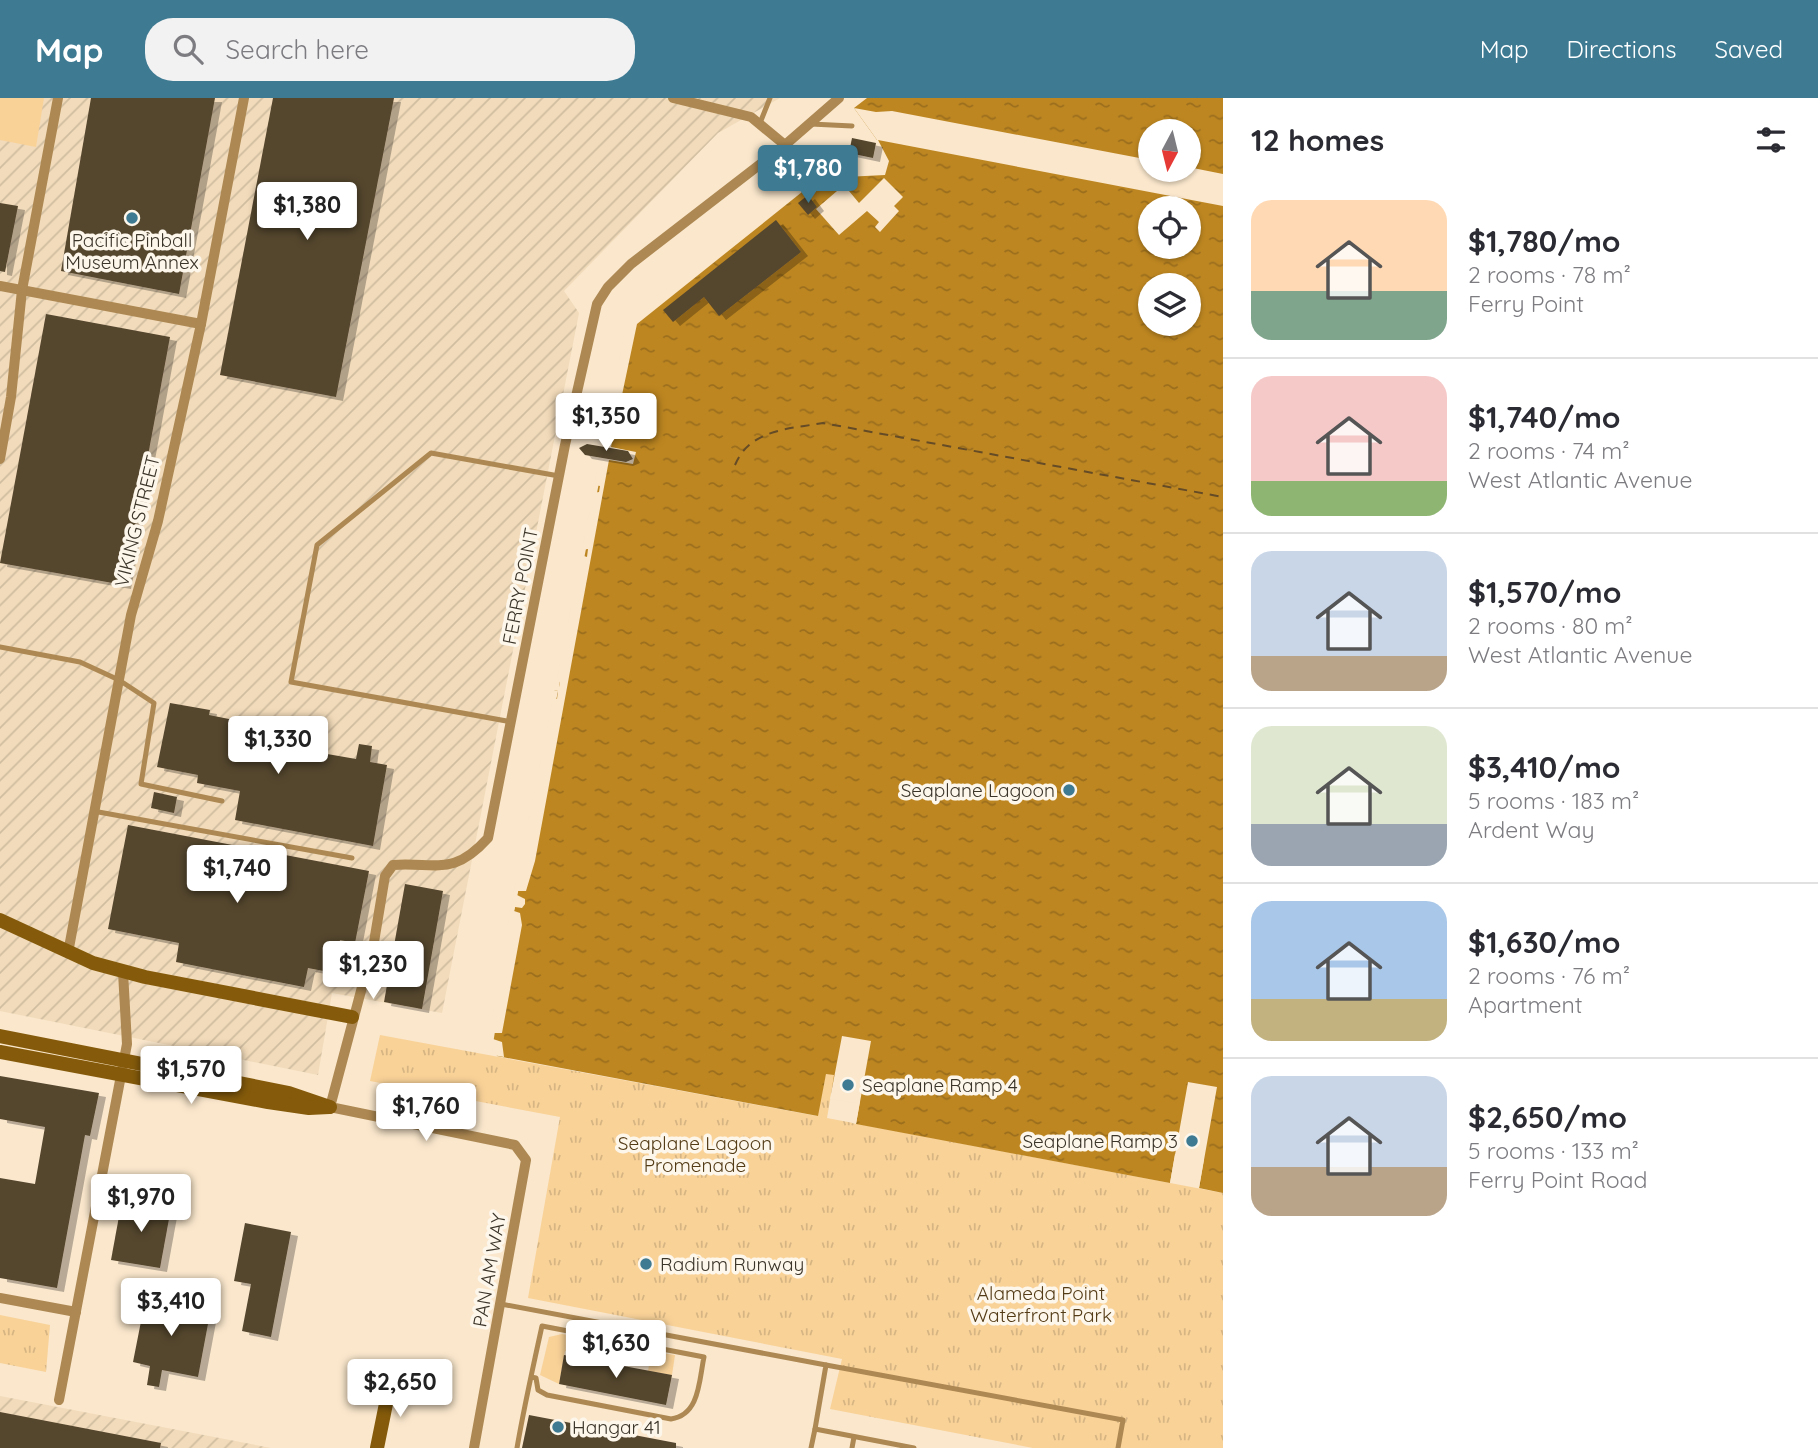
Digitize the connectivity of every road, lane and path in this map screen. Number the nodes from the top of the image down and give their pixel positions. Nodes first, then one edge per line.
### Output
1 (58, 98) edge
2 (244, 98) edge
3 (673, 98) edge
4 (770, 98) edge
5 (839, 98) edge
6 (760, 123) junction
7 (807, 124) junction
8 (852, 126) dead end
9 (785, 145) junction
10 (0, 286) edge
11 (22, 290) junction
12 (201, 324) junction
13 (0, 459) edge
14 (559, 476) junction
15 (0, 648) edge
16 (119, 680) junction
17 (512, 722) junction
18 (222, 801) dead end
19 (93, 811) junction
20 (352, 858) dead end
21 (0, 920) edge
22 (68, 953) junction
23 (123, 972) junction
24 (352, 1017) junction
25 (0, 1036) edge
26 (0, 1052) edge
27 (122, 1068) junction
28 (330, 1107) junction
29 (0, 1298) edge
30 (500, 1303) junction
31 (76, 1312) junction
32 (827, 1365) junction
33 (531, 1377) junction
34 (390, 1384) dead end
35 (59, 1400) dead end
36 (815, 1429) junction
37 (854, 1437) junction
38 (377, 1448) edge
39 (474, 1448) edge
40 (517, 1448) edge
41 (811, 1448) edge
42 (852, 1448) edge
43 (914, 1448) edge
44 (1118, 1448) edge

1 - 11 street
2 - 12 street, VIKING STREET
3 - 6 street
4 - 6 lane
5 - 7 street, FERRY POINT
6 - 9 street
7 - 8 lane
7 - 9 street, FERRY POINT
9 - 14 street, FERRY POINT
10 - 11 street
11 - 12 street
11 - 13 street
12 - 16 street, VIKING STREET
14 - 17 street, FERRY POINT
14 - 17 lane
15 - 16 lane
16 - 18 lane
16 - 19 street, VIKING STREET
17 - 24 street, FERRY POINT
19 - 20 lane
19 - 22 street, VIKING STREET
21 - 22 street
22 - 23 street
23 - 24 street
23 - 27 street
24 - 28 street, FERRY POINT
25 - 27 street
26 - 27 street
27 - 28 street
27 - 31 street
28 - 30 street, PAN AM WAY
29 - 31 street
30 - 32 lane
30 - 39 street, PAN AM WAY
31 - 35 street
32 - 36 lane
32 - 44 lane
33 - 33 lane
33 - 40 lane
34 - 38 street
36 - 37 lane
36 - 41 lane
37 - 42 lane
37 - 43 lane

